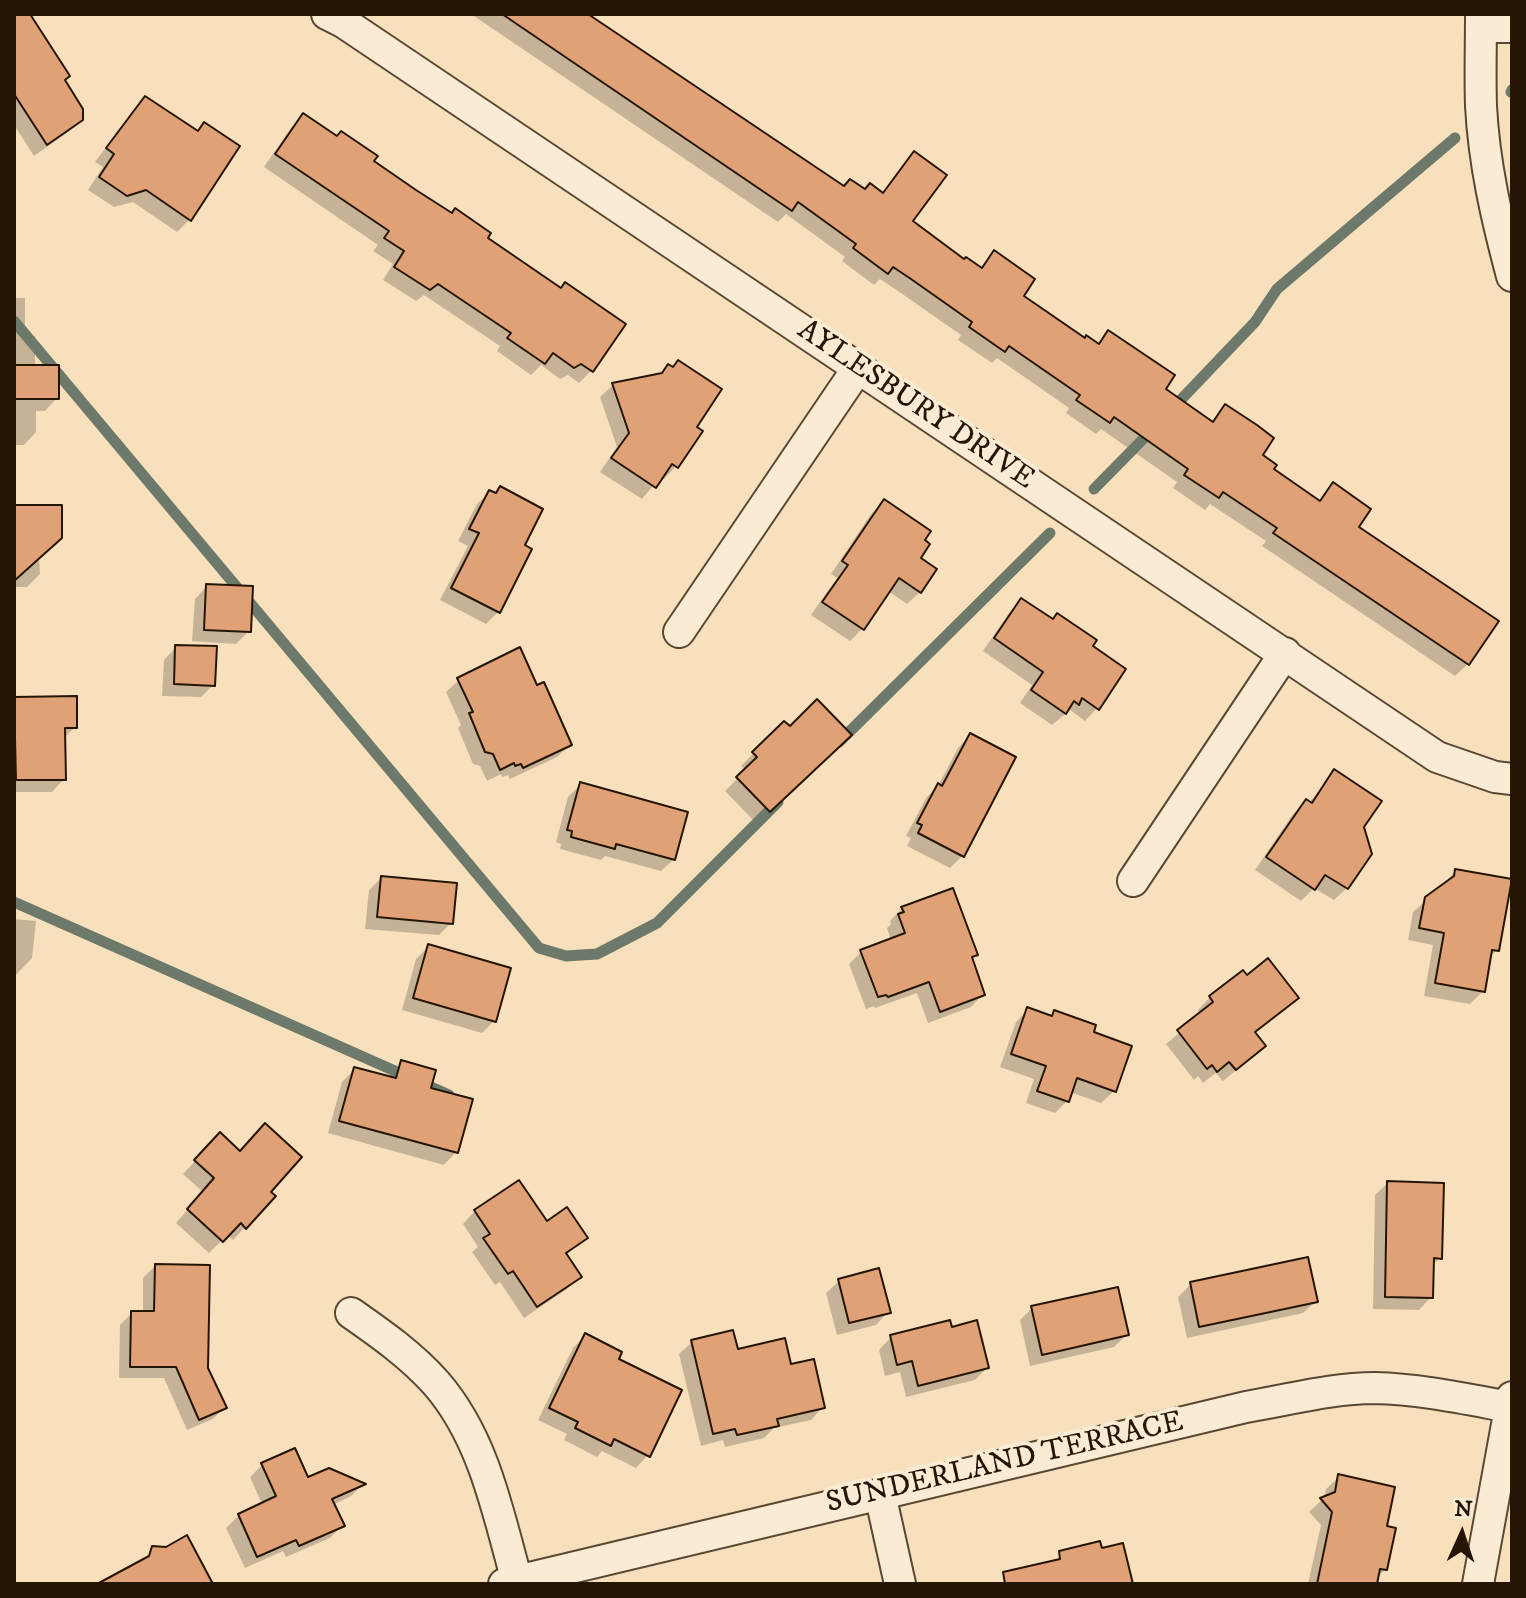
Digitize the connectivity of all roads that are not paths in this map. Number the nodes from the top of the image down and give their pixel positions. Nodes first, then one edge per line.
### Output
1 (327, 14) edge
2 (1481, 20) edge
3 (1512, 27) edge
4 (1512, 276) edge
5 (858, 368) junction
6 (679, 632) dead end
7 (1285, 653) junction
8 (1512, 779) edge
9 (1133, 881) dead end
10 (351, 1313) dead end
11 (1511, 1402) edge
12 (880, 1494) junction
13 (511, 1582) edge
14 (900, 1584) edge
15 (1478, 1584) edge

1 - 5 street, AYLESBURY DRIVE
2 - 3 street
2 - 4 street
5 - 6 street
5 - 7 street, AYLESBURY DRIVE
7 - 8 street, AYLESBURY DRIVE
7 - 9 street
10 - 13 street
11 - 12 street, SUNDERLAND TERRACE
11 - 15 street
12 - 13 street, SUNDERLAND TERRACE
12 - 14 street

